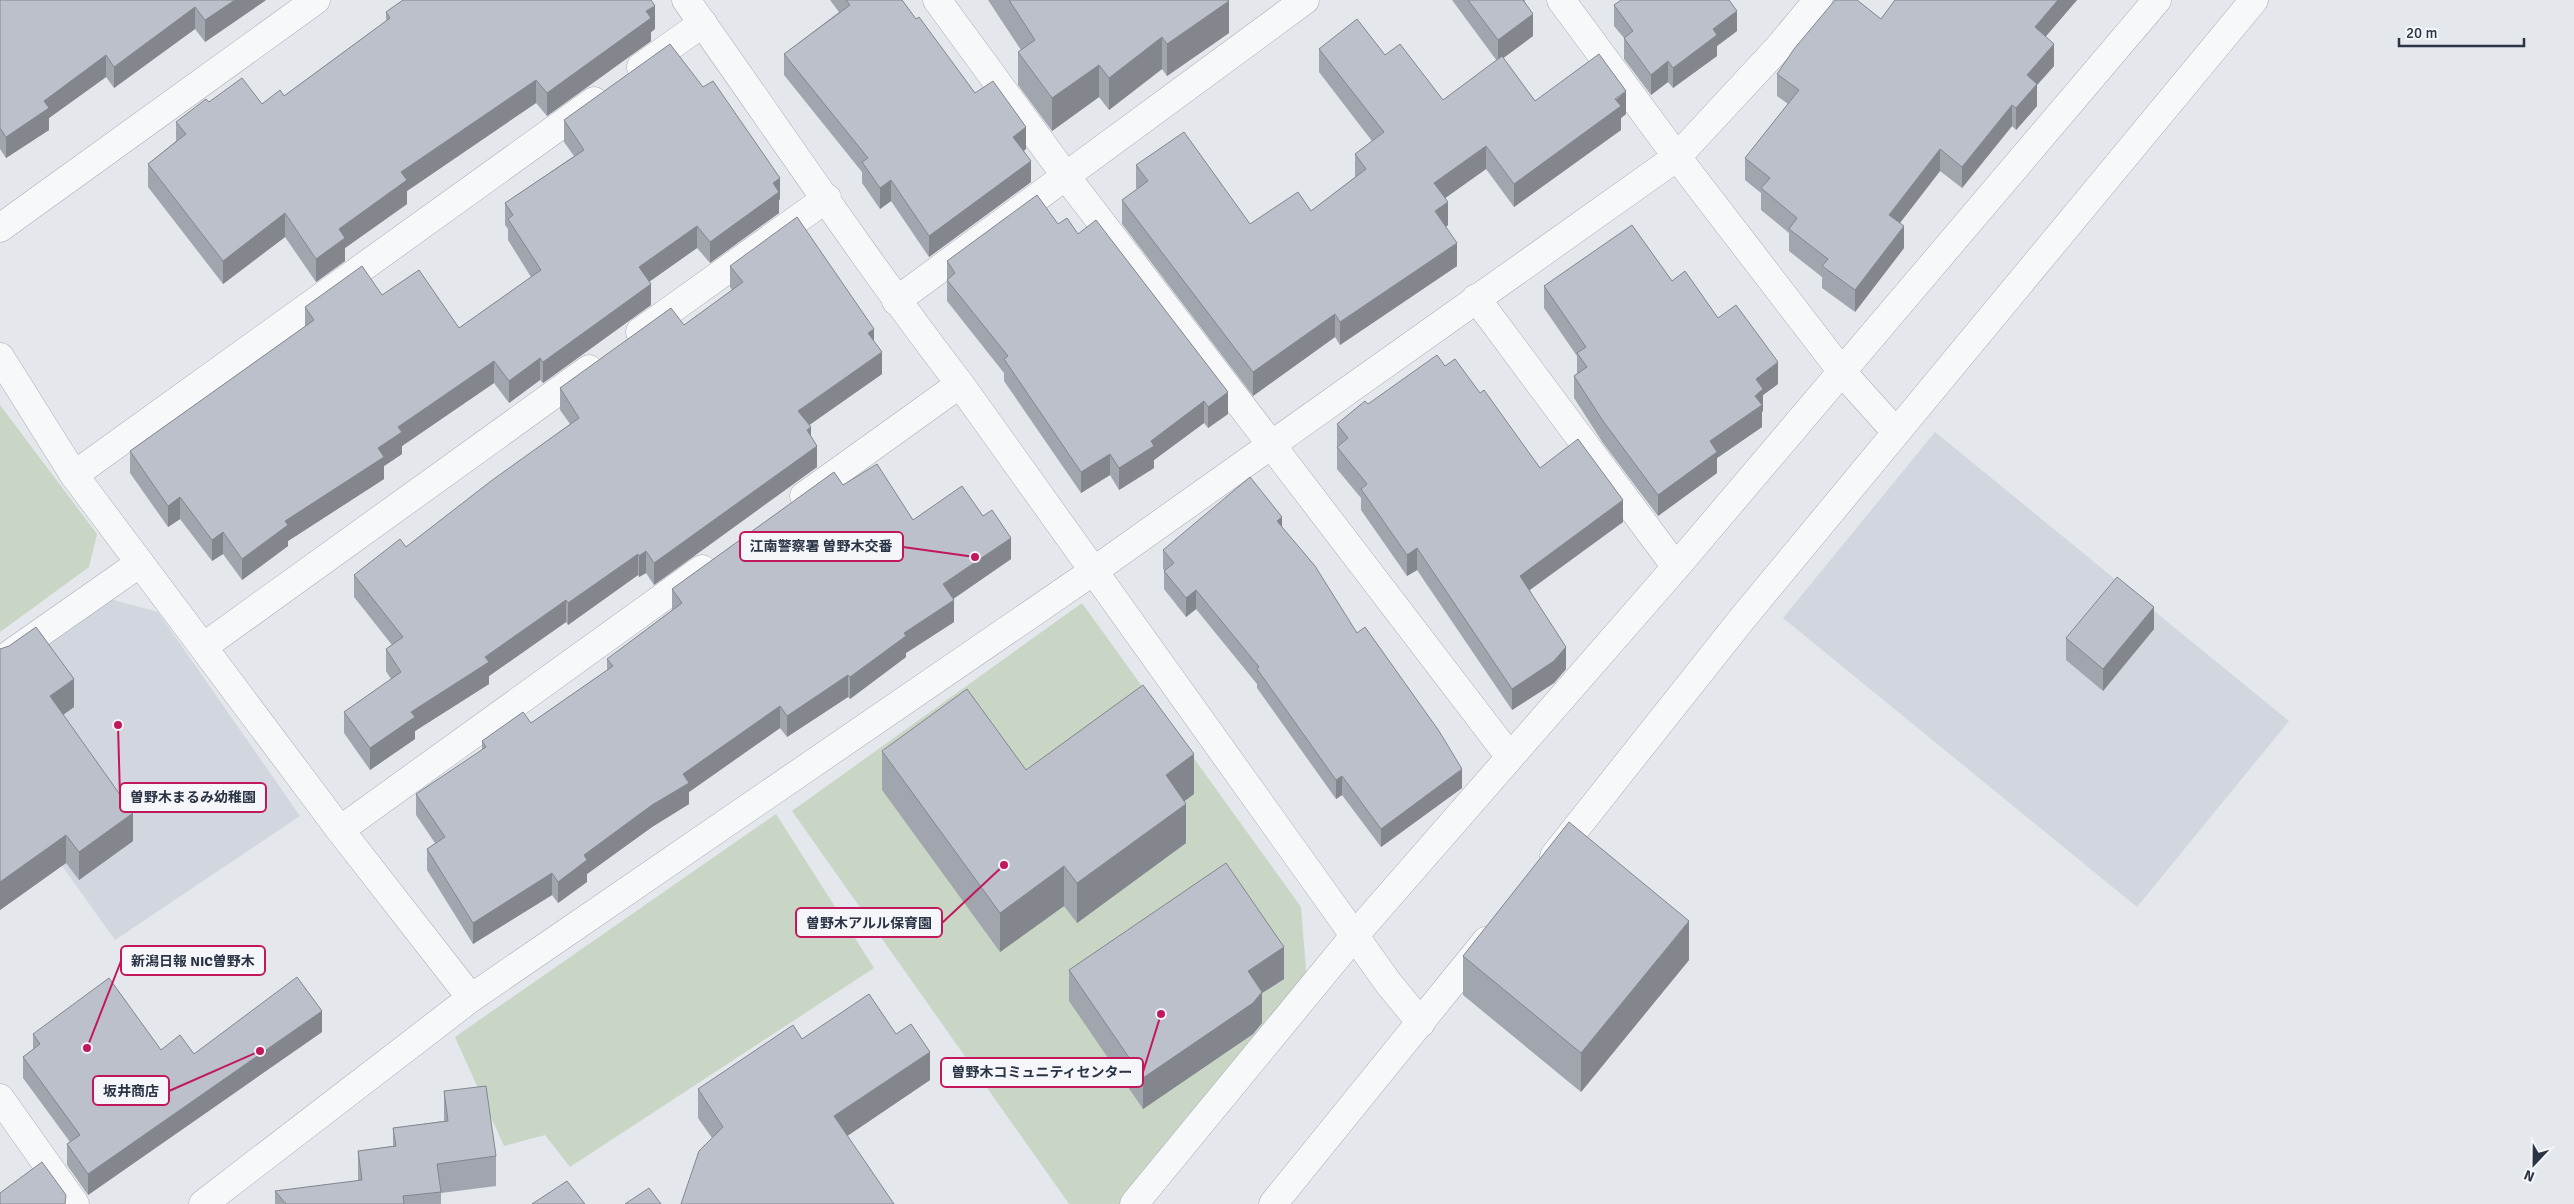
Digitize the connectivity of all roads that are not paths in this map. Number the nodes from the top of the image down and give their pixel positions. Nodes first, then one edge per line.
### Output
1 (316, 0) edge
2 (686, 0) edge
3 (937, 0) edge
4 (1305, 0) edge
5 (1561, 0) edge
6 (1818, 0) edge
7 (2157, 0) edge
8 (2254, 0) edge
9 (702, 23) junction
10 (1677, 157) junction
11 (1065, 175) junction
12 (827, 198) junction
13 (0, 228) edge
14 (1476, 298) junction
15 (896, 301) junction
16 (0, 356) edge
17 (1843, 372) junction
18 (960, 384) junction
19 (1896, 432) junction
20 (1270, 445) junction
21 (74, 475) junction
22 (783, 511) edge
23 (718, 557) edge
24 (140, 563) junction
25 (1676, 567) junction
26 (1095, 570) junction
27 (203, 647) junction
28 (0, 660) edge
29 (1510, 757) junction
30 (340, 830) junction
31 (1538, 876) edge
32 (1501, 922) edge
33 (1355, 935) junction
34 (471, 998) junction
35 (1420, 1023) junction
36 (0, 1098) edge
37 (76, 1204) edge
38 (203, 1204) edge
39 (1134, 1204) edge
40 (1273, 1204) edge

1 - 13 street
2 - 9 street
3 - 11 street
4 - 11 street
5 - 10 street
6 - 10 street
7 - 17 street
8 - 19 street
9 - 12 street
9 - 21 street
10 - 14 street
10 - 17 street
11 - 15 street
11 - 20 street
12 - 15 street
12 - 27 street
14 - 20 street
14 - 25 street
15 - 18 street
16 - 21 street
17 - 19 street
17 - 25 street
18 - 22 street
18 - 26 street
19 - 31 street
20 - 26 street
20 - 29 street
21 - 24 street
23 - 30 street
24 - 27 street
24 - 28 street
25 - 29 street
26 - 33 street
26 - 34 street
27 - 30 street
29 - 33 street
30 - 34 street
32 - 35 street
33 - 35 street
33 - 39 street
34 - 38 street
35 - 40 street
36 - 37 street

